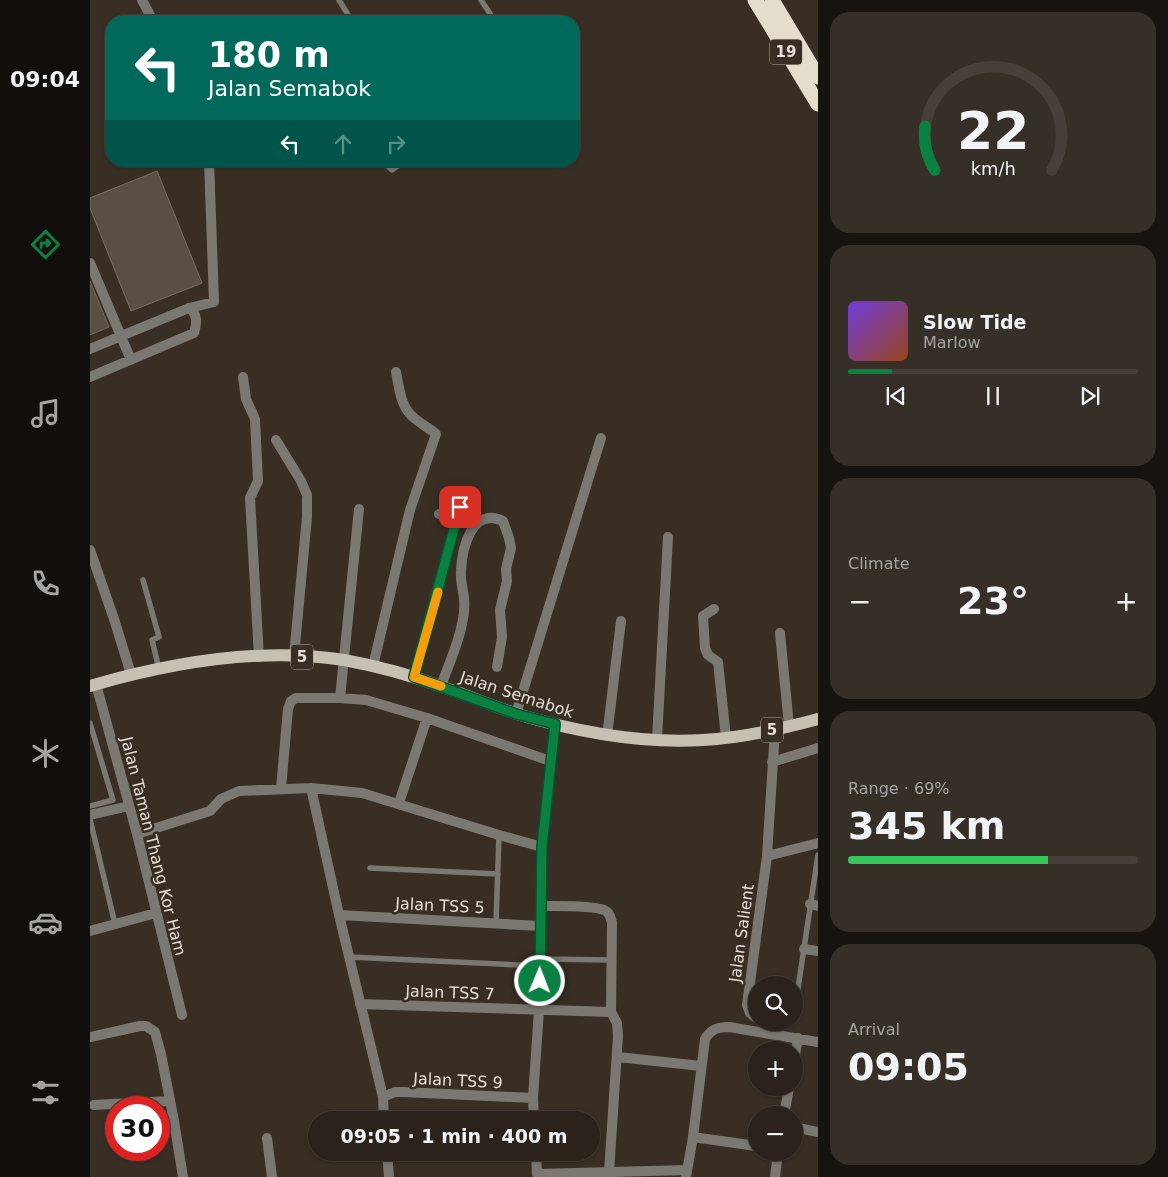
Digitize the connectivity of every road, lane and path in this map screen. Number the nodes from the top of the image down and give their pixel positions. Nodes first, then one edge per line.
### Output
1 (142, 0) edge
2 (339, 0) edge
3 (481, 0) edge
4 (755, 0) edge
5 (772, 0) edge
6 (150, 15) edge
7 (348, 15) edge
8 (491, 15) edge
9 (818, 77) edge
10 (818, 104) edge
11 (209, 167) edge
12 (90, 263) edge
13 (189, 308) junction
14 (121, 336) junction
15 (90, 349) edge
16 (131, 360) junction
17 (396, 372) dead end
18 (90, 377) edge
19 (243, 377) dead end
20 (601, 438) dead end
21 (276, 440) dead end
22 (460, 507) dead end
23 (359, 510) dead end
24 (439, 514) dead end
25 (457, 519) junction
26 (668, 537) dead end
27 (90, 550) edge
28 (143, 580) dead end
29 (714, 609) dead end
30 (621, 621) dead end
31 (780, 633) dead end
32 (294, 656) junction
33 (259, 657) junction
34 (345, 661) junction
35 (372, 666) junction
36 (497, 666) dead end
37 (160, 669) junction
38 (131, 674) junction
39 (414, 677) junction
40 (93, 685) edge
41 (441, 686) junction
42 (340, 698) junction
43 (516, 714) junction
44 (427, 718) junction
45 (818, 719) edge
46 (90, 723) edge
47 (555, 724) junction
48 (789, 726) junction
49 (775, 730) junction
50 (607, 736) junction
51 (726, 738) junction
52 (657, 740) junction
53 (818, 748) edge
54 (772, 756) junction
55 (550, 761) junction
56 (281, 788) junction
57 (312, 788) junction
58 (399, 803) junction
59 (90, 806) edge
60 (129, 806) junction
61 (90, 817) edge
62 (137, 834) junction
63 (499, 835) junction
64 (818, 843) edge
65 (542, 847) junction
66 (818, 855) edge
67 (767, 856) junction
68 (370, 868) dead end
69 (498, 874) junction
70 (814, 905) edge
71 (541, 906) junction
72 (156, 913) junction
73 (339, 915) junction
74 (496, 923) junction
75 (115, 924) junction
76 (540, 926) junction
77 (90, 931) edge
78 (804, 949) junction
79 (818, 951) edge
80 (349, 957) junction
81 (612, 960) junction
82 (540, 963) junction
83 (751, 976) edge
84 (800, 976) edge
85 (360, 1004) junction
86 (539, 1010) junction
87 (611, 1012) junction
88 (182, 1015) dead end
89 (90, 1037) edge
90 (798, 1038) junction
91 (797, 1041) edge
92 (818, 1042) edge
93 (618, 1057) junction
94 (701, 1066) junction
95 (169, 1096) edge
96 (383, 1097) junction
97 (533, 1098) junction
98 (170, 1101) edge
99 (105, 1104) edge
100 (94, 1105) dead end
101 (384, 1111) edge
102 (534, 1111) edge
103 (803, 1129) edge
104 (818, 1132) edge
105 (693, 1137) junction
106 (267, 1138) dead end
107 (748, 1145) edge
108 (388, 1161) edge
109 (536, 1161) edge
110 (777, 1161) edge
111 (609, 1172) junction
112 (687, 1174) edge
113 (537, 1176) edge
114 (183, 1177) edge
115 (272, 1177) edge
116 (389, 1177) edge
117 (775, 1177) edge

1 - 6 street
2 - 7 lane
3 - 8 lane
4 - 10 highway, 19
5 - 9 highway, 19
11 - 13 street
12 - 14 street
13 - 14 street
13 - 16 street
14 - 15 street
14 - 16 street
16 - 18 street
17 - 35 street
19 - 33 street
20 - 43 street
21 - 32 street
22 - 25 street
23 - 34 street
24 - 25 street
25 - 39 street
26 - 52 street
27 - 38 street
28 - 37 lane
29 - 51 street
30 - 50 street
31 - 48 street
32 - 33 main road, Jalan Semabok / 5
32 - 34 main road, Jalan Semabok / 5
33 - 37 main road, Jalan Semabok / 5
34 - 35 main road, Jalan Semabok / 5
34 - 42 street
35 - 39 main road, Jalan Semabok / 5
36 - 41 street
37 - 38 main road, Jalan Semabok / 5
38 - 40 main road, Jalan Semabok / 5
39 - 41 main road, Jalan Semabok / 5
40 - 60 street, Jalan Taman Thang Kor Ham
41 - 43 main road, Jalan Semabok / 5
42 - 44 street
42 - 56 street
43 - 47 main road, Jalan Semabok / 5
44 - 55 street
44 - 58 street
45 - 48 main road, Jalan Semabok / 5
46 - 59 lane
47 - 50 main road, Jalan Semabok / 5
47 - 55 street
48 - 49 main road, Jalan Semabok / 5
49 - 51 main road, Jalan Semabok / 5
49 - 54 street, Jalan Salient
50 - 52 main road, Jalan Semabok / 5
51 - 52 main road, Jalan Semabok / 5
53 - 54 street
54 - 67 street, Jalan Salient
55 - 65 street
56 - 57 street
56 - 62 street
57 - 58 street
57 - 73 street
58 - 63 street
60 - 61 street
60 - 62 street, Jalan Taman Thang Kor Ham
61 - 75 lane
62 - 72 street, Jalan Taman Thang Kor Ham
63 - 65 street
63 - 69 lane
64 - 67 street
65 - 71 street
66 - 70 lane
67 - 83 street, Jalan Salient
68 - 69 lane
69 - 74 lane
70 - 78 lane
71 - 76 street
71 - 81 street
72 - 75 street
72 - 88 street, Jalan Taman Thang Kor Ham
73 - 74 street, Jalan TSS 5
73 - 80 street
74 - 76 street, Jalan TSS 5
75 - 77 street
76 - 82 street
78 - 79 street
78 - 84 lane
80 - 82 lane
80 - 85 street
81 - 82 lane
81 - 87 street
82 - 86 street
85 - 86 street, Jalan TSS 7
85 - 96 street
86 - 87 street, Jalan TSS 7
86 - 97 street
87 - 93 street
89 - 95 street
90 - 91 street
90 - 92 street
90 - 94 street
93 - 94 street
93 - 111 street
94 - 105 street
96 - 97 street, Jalan TSS 9
96 - 101 street
97 - 102 street
98 - 114 street
99 - 100 street
103 - 104 street
105 - 107 street
105 - 112 street
106 - 115 street
108 - 116 street
109 - 113 street
110 - 117 street
111 - 112 street
111 - 113 street

